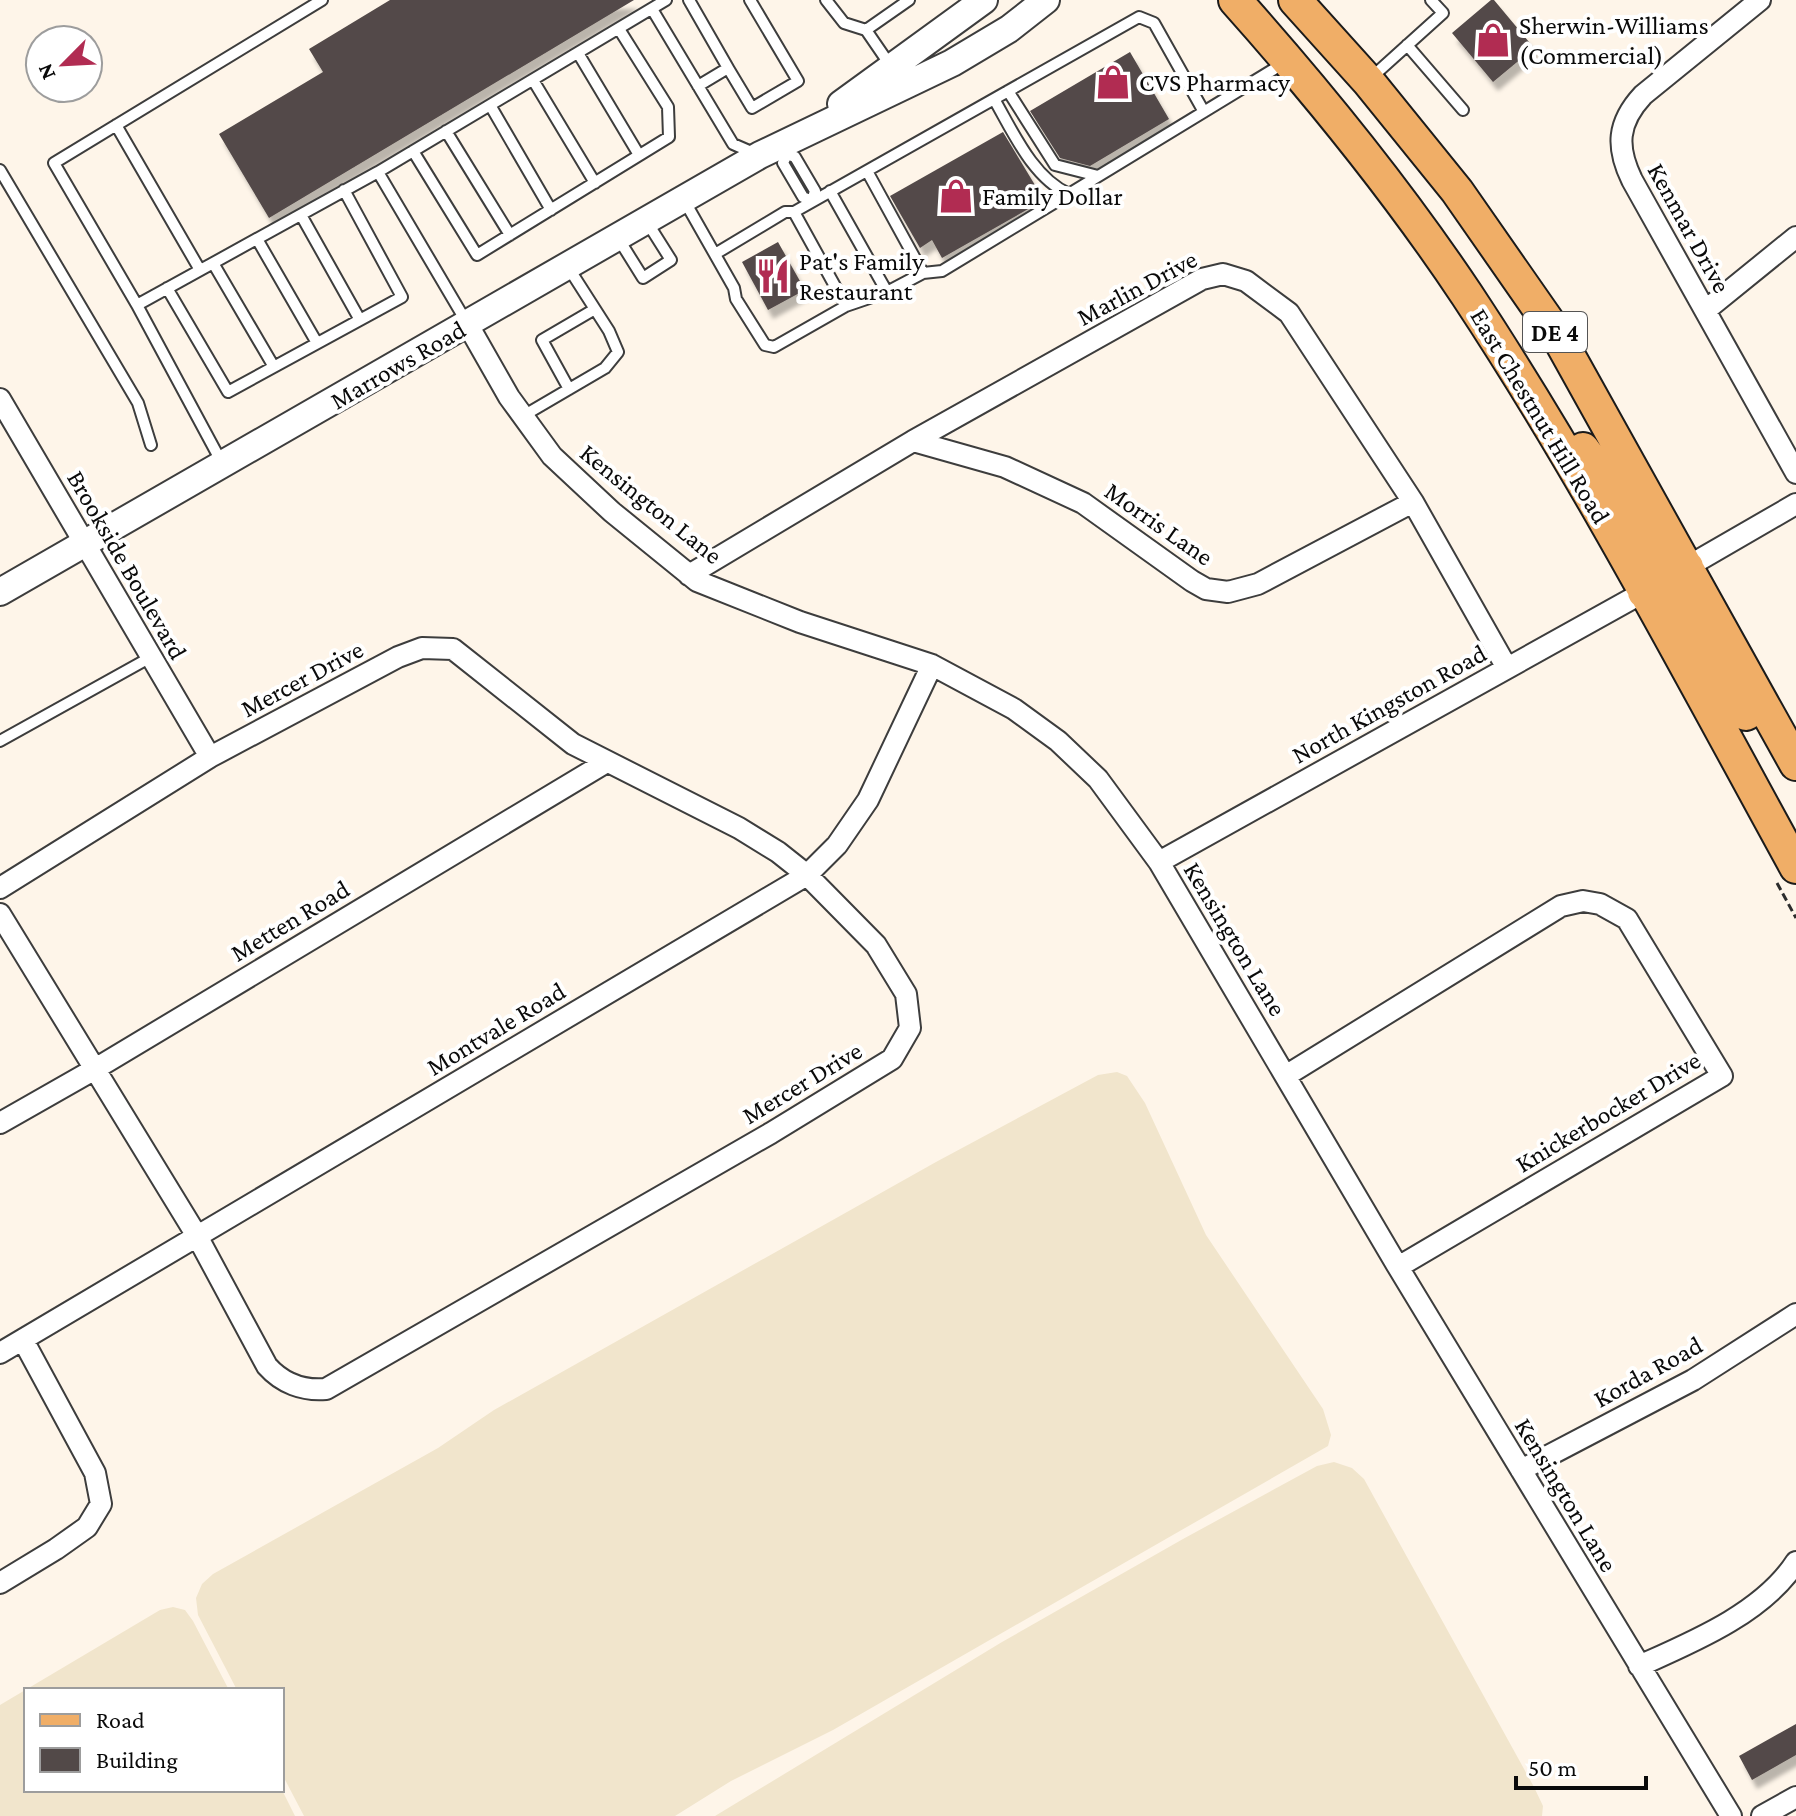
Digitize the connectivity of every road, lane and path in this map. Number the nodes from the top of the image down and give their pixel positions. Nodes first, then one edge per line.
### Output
1 (322, 0) edge
2 (666, 0) edge
3 (689, 0) edge
4 (750, 0) edge
5 (826, 0) edge
6 (909, 0) edge
7 (984, 0) edge
8 (1046, 0) edge
9 (1235, 0) edge
10 (1431, 0) edge
11 (1760, 0) edge
12 (1298, 2) edge
13 (652, 9) junction
14 (619, 29) junction
15 (866, 30) junction
16 (1407, 45) junction
17 (578, 53) junction
18 (1289, 60) junction
19 (892, 66) junction
20 (728, 68) junction
21 (533, 80) junction
22 (1368, 81) junction
23 (698, 86) junction
24 (1008, 91) junction
25 (994, 99) junction
26 (490, 105) junction
27 (1463, 110) dead end
28 (1204, 112) junction
29 (116, 125) junction
30 (446, 131) junction
31 (781, 148) junction
32 (413, 151) junction
33 (639, 155) junction
34 (0, 170) edge
35 (867, 171) junction
36 (378, 172) junction
37 (1098, 176) junction
38 (595, 183) junction
39 (344, 190) junction
40 (830, 191) junction
41 (1069, 194) junction
42 (684, 200) junction
43 (812, 201) junction
44 (551, 210) junction
45 (794, 212) junction
46 (301, 215) junction
47 (647, 222) junction
48 (510, 235) junction
49 (1796, 237) edge
50 (618, 238) junction
51 (257, 239) junction
52 (715, 254) junction
53 (213, 263) junction
54 (568, 267) junction
55 (200, 270) junction
56 (923, 273) junction
57 (167, 288) junction
58 (887, 292) junction
59 (137, 305) junction
60 (846, 306) junction
61 (595, 309) junction
62 (1706, 310) junction
63 (360, 320) junction
64 (468, 325) junction
65 (317, 343) junction
66 (274, 367) junction
67 (569, 389) junction
68 (1535, 402) junction
69 (1, 403) edge
70 (523, 416) junction
71 (913, 441) junction
72 (151, 445) dead end
73 (223, 464) junction
74 (1796, 473) edge
75 (1413, 502) junction
76 (1796, 504) edge
77 (85, 544) junction
78 (1687, 567) junction
79 (689, 575) junction
80 (0, 592) edge
81 (1644, 592) junction
82 (151, 657) junction
83 (932, 665) junction
84 (1507, 668) junction
85 (0, 741) edge
86 (210, 757) junction
87 (605, 763) junction
88 (1796, 764) edge
89 (1796, 785) edge
90 (1159, 862) junction
91 (1796, 867) edge
92 (807, 875) junction
93 (0, 888) edge
94 (0, 914) edge
95 (95, 1069) junction
96 (1287, 1075) junction
97 (0, 1123) edge
98 (197, 1236) junction
99 (1398, 1267) junction
100 (1796, 1314) edge
101 (23, 1340) junction
102 (0, 1353) edge
103 (1521, 1470) junction
104 (1796, 1562) edge
105 (0, 1583) edge
106 (1639, 1666) junction
107 (1796, 1797) edge
108 (1731, 1816) edge
109 (1762, 1816) edge

1 - 29 lane
2 - 13 lane
3 - 20 lane
4 - 20 lane
5 - 15 lane
6 - 15 lane
7 - 19 street, Marrows Road
8 - 31 street, Marrows Road
9 - 18 main road, East Chestnut Hill Road / DE 4
10 - 16 lane
11 - 62 street, Kenmar Drive
12 - 22 main road, East Chestnut Hill Road / DE 4
13 - 14 lane
13 - 23 lane
14 - 17 lane
14 - 33 lane
15 - 19 lane
16 - 22 lane
16 - 27 lane
17 - 21 lane
17 - 33 lane
18 - 28 lane
18 - 68 main road, East Chestnut Hill Road / DE 4
19 - 31 street, Marrows Road
20 - 23 lane
21 - 26 lane
21 - 38 lane
22 - 78 main road, East Chestnut Hill Road / DE 4
23 - 31 lane
24 - 25 lane
24 - 28 lane
24 - 37 lane
25 - 35 lane
25 - 41 lane
26 - 30 lane
26 - 44 lane
28 - 37 lane
29 - 55 lane
29 - 59 lane
30 - 32 lane
30 - 48 lane
31 - 42 street, Marrows Road
31 - 43 lane
32 - 36 lane
32 - 48 lane
33 - 38 lane
34 - 72 lane
35 - 40 lane
35 - 56 lane
36 - 39 lane
36 - 64 lane
37 - 41 lane
38 - 44 lane
39 - 46 lane
39 - 63 lane
40 - 43 lane
40 - 58 lane
41 - 56 lane
42 - 47 street, Marrows Road
42 - 52 lane
43 - 45 lane
44 - 48 lane
45 - 52 lane
45 - 60 lane
46 - 51 lane
46 - 63 lane
47 - 50 street, Marrows Road
47 - 50 lane
49 - 62 street
50 - 54 street, Marrows Road
51 - 53 lane
51 - 65 lane
52 - 60 lane
53 - 55 lane
53 - 66 lane
54 - 61 lane
54 - 64 street, Marrows Road
55 - 57 lane
56 - 58 lane
57 - 59 lane
57 - 66 lane
58 - 60 lane
59 - 73 lane
61 - 67 lane
61 - 67 lane
62 - 74 street, Kenmar Drive
63 - 65 lane
64 - 70 street, Kensington Lane
64 - 73 street, Marrows Road
65 - 66 lane
67 - 70 lane
68 - 78 main road
68 - 81 main road, East Chestnut Hill Road / DE 4
69 - 77 street, Brookside Boulevard
70 - 79 street, Kensington Lane
71 - 75 street, Morris Lane
71 - 75 street, Marlin Drive
71 - 79 street, Marlin Drive
73 - 77 street, Marrows Road
75 - 84 street, Marlin Drive
76 - 78 street
77 - 80 street, Marrows Road
77 - 82 street, Brookside Boulevard
78 - 88 main road, East Chestnut Hill Road / DE 4
79 - 83 street, Kensington Lane
81 - 84 street, North Kingston Road
81 - 89 main road
81 - 91 main road, East Chestnut Hill Road / DE 4
82 - 85 lane
82 - 86 street, Brookside Boulevard
83 - 90 street, Kensington Lane
83 - 92 street, Montvale Road
84 - 90 street, North Kingston Road
86 - 87 street, Mercer Drive
86 - 93 street, Mercer Drive
87 - 92 street, Mercer Drive
87 - 95 street, Metten Road
90 - 96 street, Kensington Lane
92 - 98 street, Montvale Road
92 - 98 street, Mercer Drive
94 - 95 street, Mercer Drive
95 - 97 street, Metten Road
95 - 98 street, Mercer Drive
96 - 99 street, Kensington Lane
96 - 99 street, Knickerbocker Drive
98 - 101 street, Montvale Road
99 - 103 street, Kensington Lane
100 - 103 street, Korda Road
101 - 102 street, Montvale Road
101 - 105 street
103 - 106 street, Kensington Lane
104 - 106 street
106 - 108 street, Kensington Lane
107 - 109 street

